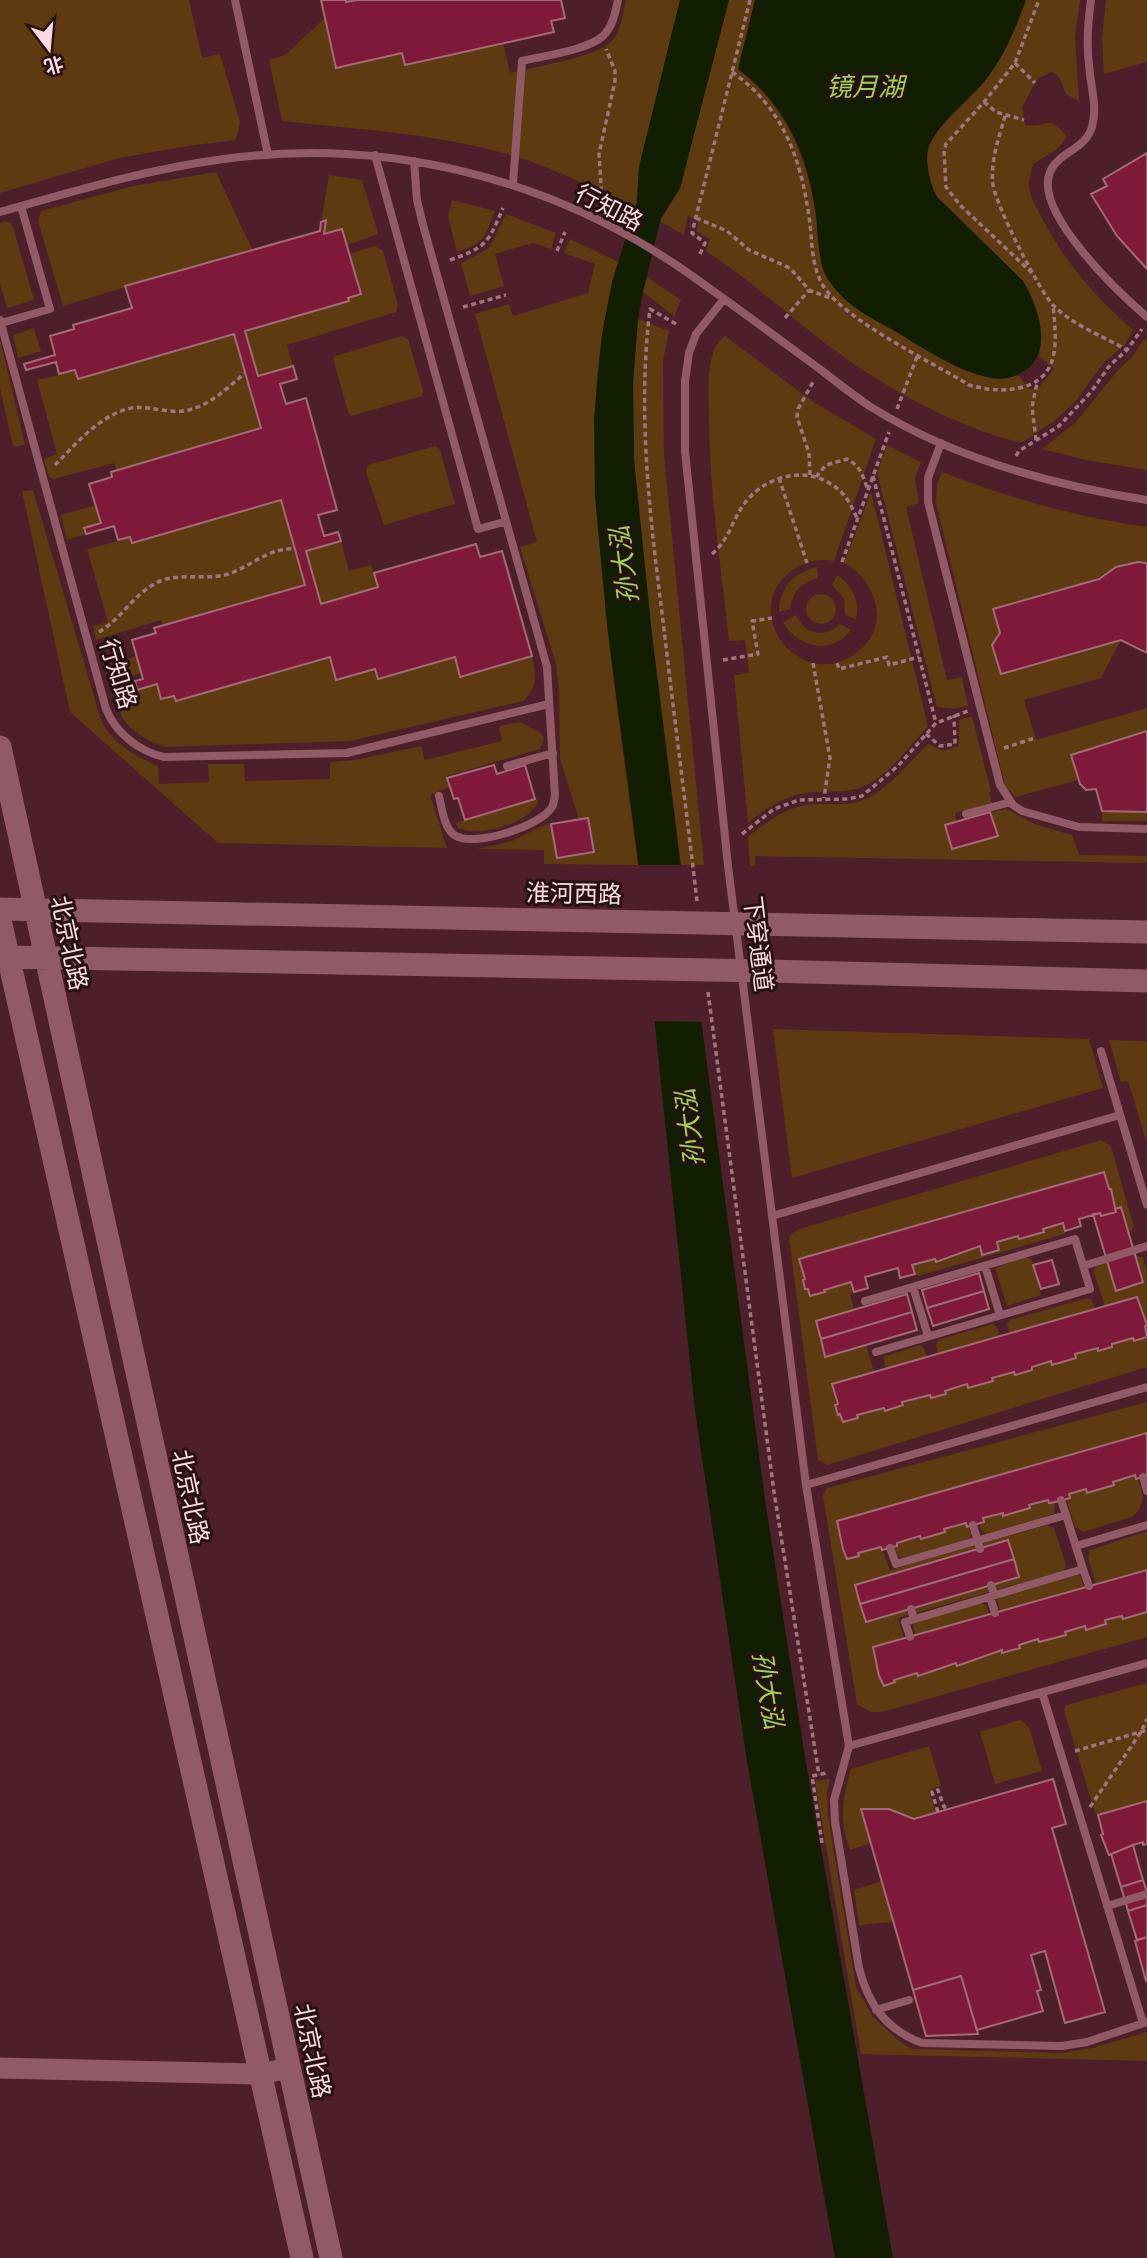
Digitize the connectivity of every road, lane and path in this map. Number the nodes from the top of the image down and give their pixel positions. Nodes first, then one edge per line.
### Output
1 (235, 0) edge
2 (618, 0) edge
3 (750, 0) edge
4 (1039, 0) edge
5 (1091, 0) edge
6 (601, 37) junction
7 (1015, 63) junction
8 (732, 72) junction
9 (1035, 83) dead end
10 (984, 103) junction
11 (1005, 116) junction
12 (1024, 120) dead end
13 (268, 155) junction
14 (374, 155) junction
15 (414, 161) junction
16 (513, 184) junction
17 (602, 200) dead end
18 (21, 206) junction
19 (503, 208) dead end
20 (0, 212) edge
21 (696, 218) junction
22 (565, 232) dead end
23 (557, 251) dead end
24 (700, 254) dead end
25 (450, 260) dead end
26 (1032, 273) junction
27 (809, 290) junction
28 (506, 295) dead end
29 (832, 298) junction
30 (724, 299) junction
31 (1054, 305) junction
32 (463, 307) dead end
33 (785, 318) dead end
34 (1147, 319) edge
35 (0, 321) edge
36 (676, 324) dead end
37 (1127, 350) junction
38 (918, 354) junction
39 (819, 369) junction
40 (245, 373) dead end
41 (1037, 383) junction
42 (893, 418) junction
43 (1036, 440) junction
44 (941, 443) junction
45 (1011, 469) junction
46 (810, 475) junction
47 (42, 476) junction
48 (873, 476) junction
49 (816, 477) junction
50 (778, 478) junction
51 (868, 490) junction
52 (1147, 500) edge
53 (857, 518) junction
54 (504, 522) junction
55 (295, 549) dead end
56 (712, 554) dead end
57 (842, 562) dead end
58 (807, 563) dead end
59 (772, 618) dead end
60 (87, 638) junction
61 (919, 657) junction
62 (723, 660) dead end
63 (813, 663) dead end
64 (837, 663) dead end
65 (549, 704) junction
66 (980, 708) junction
67 (954, 715) junction
68 (936, 723) junction
69 (926, 734) junction
70 (1035, 738) dead end
71 (0, 747) edge
72 (991, 751) junction
73 (553, 753) junction
74 (507, 766) dead end
75 (439, 796) dead end
76 (824, 798) junction
77 (1011, 802) junction
78 (966, 814) dead end
79 (1147, 829) edge
80 (741, 834) dead end
81 (697, 901) dead end
82 (0, 908) edge
83 (35, 909) junction
84 (0, 920) edge
85 (1147, 932) edge
86 (8, 957) junction
87 (46, 958) junction
88 (1147, 981) edge
89 (707, 983) dead end
90 (1101, 1051) dead end
91 (1120, 1115) junction
92 (1147, 1205) edge
93 (772, 1216) junction
94 (1147, 1246) edge
95 (985, 1266) junction
96 (1083, 1266) junction
97 (913, 1286) junction
98 (865, 1301) dead end
99 (1000, 1315) junction
100 (928, 1336) junction
101 (876, 1352) dead end
102 (1147, 1387) edge
103 (1143, 1477) dead end
104 (806, 1485) junction
105 (1147, 1492) edge
106 (1061, 1500) dead end
107 (1066, 1515) junction
108 (974, 1525) dead end
109 (1147, 1525) edge
110 (979, 1545) junction
111 (1076, 1546) junction
112 (890, 1548) dead end
113 (1083, 1569) junction
114 (991, 1585) dead end
115 (1088, 1586) dead end
116 (992, 1596) junction
117 (911, 1609) dead end
118 (995, 1613) dead end
119 (914, 1619) junction
120 (910, 1637) dead end
121 (1147, 1663) edge
122 (1042, 1692) junction
123 (1147, 1718) edge
124 (1147, 1730) edge
125 (1141, 1732) junction
126 (849, 1746) junction
127 (1072, 1751) dead end
128 (828, 1773) dead end
129 (819, 1775) junction
130 (812, 1776) dead end
131 (947, 1807) dead end
132 (1089, 1808) dead end
133 (938, 1812) dead end
134 (1147, 1894) edge
135 (1107, 1906) junction
136 (909, 2000) dead end
137 (876, 2010) junction
138 (1145, 2023) edge
139 (0, 2068) edge
140 (288, 2068) junction
141 (261, 2074) junction
142 (302, 2258) edge
143 (331, 2258) edge

1 - 13 lane
2 - 6 lane
3 - 8 path
4 - 7 path
5 - 34 lane
6 - 16 lane
6 - 17 path
7 - 9 path
7 - 10 path
8 - 21 path
8 - 29 path
10 - 11 path
10 - 26 path
11 - 12 path
11 - 26 path
13 - 14 lane, 行知路
13 - 18 lane, 行知路
14 - 15 lane, 行知路
14 - 54 lane
15 - 16 lane, 行知路
15 - 54 lane
16 - 30 lane, 行知路
18 - 20 lane, 行知路
18 - 35 lane
19 - 25 path
21 - 24 path
21 - 27 path
22 - 23 path
26 - 31 path
27 - 29 path
27 - 33 path
28 - 32 path
29 - 38 path
30 - 39 lane, 行知路
30 - 93 lane, 下穿通道
31 - 37 path
31 - 41 path
34 - 37 path
35 - 47 lane, 行知路
36 - 81 path
37 - 43 path
38 - 41 path
38 - 42 path
39 - 42 lane, 行知路
39 - 46 path
40 - 47 path
41 - 43 path
42 - 44 lane, 行知路
42 - 48 path
43 - 45 path
44 - 45 lane, 行知路
44 - 66 lane
45 - 52 lane, 行知路
46 - 49 path
46 - 50 path
47 - 60 lane, 行知路
48 - 51 path
48 - 61 path
49 - 51 path
49 - 53 path
50 - 56 path
50 - 58 path
51 - 53 path
53 - 57 path
54 - 65 lane
55 - 60 path
59 - 62 path
60 - 65 lane, 行知路
61 - 64 path
61 - 68 path
63 - 76 path
65 - 73 lane
66 - 67 path
66 - 72 lane
67 - 68 path
67 - 69 path
68 - 69 path
69 - 76 path
70 - 72 path
71 - 83 main road, 北京北路
72 - 77 lane
73 - 74 lane
73 - 75 lane
76 - 80 path
77 - 78 lane
77 - 79 lane
82 - 83 main road, 淮河西路
83 - 85 main road, 淮河西路
83 - 87 main road, 北京北路
84 - 86 main road
86 - 87 main road
86 - 141 main road
87 - 88 main road
87 - 140 main road, 北京北路
89 - 129 path
90 - 91 lane
91 - 92 lane
91 - 93 lane
93 - 104 lane, 下穿通道
94 - 96 lane
95 - 96 lane
95 - 97 lane
95 - 99 lane
96 - 99 lane
97 - 98 lane
97 - 100 lane
99 - 100 lane
100 - 101 lane
102 - 104 lane
103 - 105 lane
104 - 126 lane, 下穿通道
106 - 107 lane
107 - 110 lane
107 - 111 lane
108 - 110 lane
109 - 111 lane
110 - 112 lane
111 - 113 lane
113 - 115 lane
113 - 116 lane
114 - 116 lane
116 - 118 lane
116 - 119 lane
117 - 119 lane
119 - 120 lane
121 - 122 lane
122 - 126 lane
122 - 135 lane
123 - 125 path
124 - 125 path
125 - 127 path
125 - 132 path
126 - 137 lane
128 - 129 path
129 - 130 path
131 - 133 path
134 - 135 lane
135 - 138 lane
136 - 137 lane
137 - 138 lane
139 - 141 street
140 - 141 street
140 - 143 main road, 北京北路
141 - 142 main road

